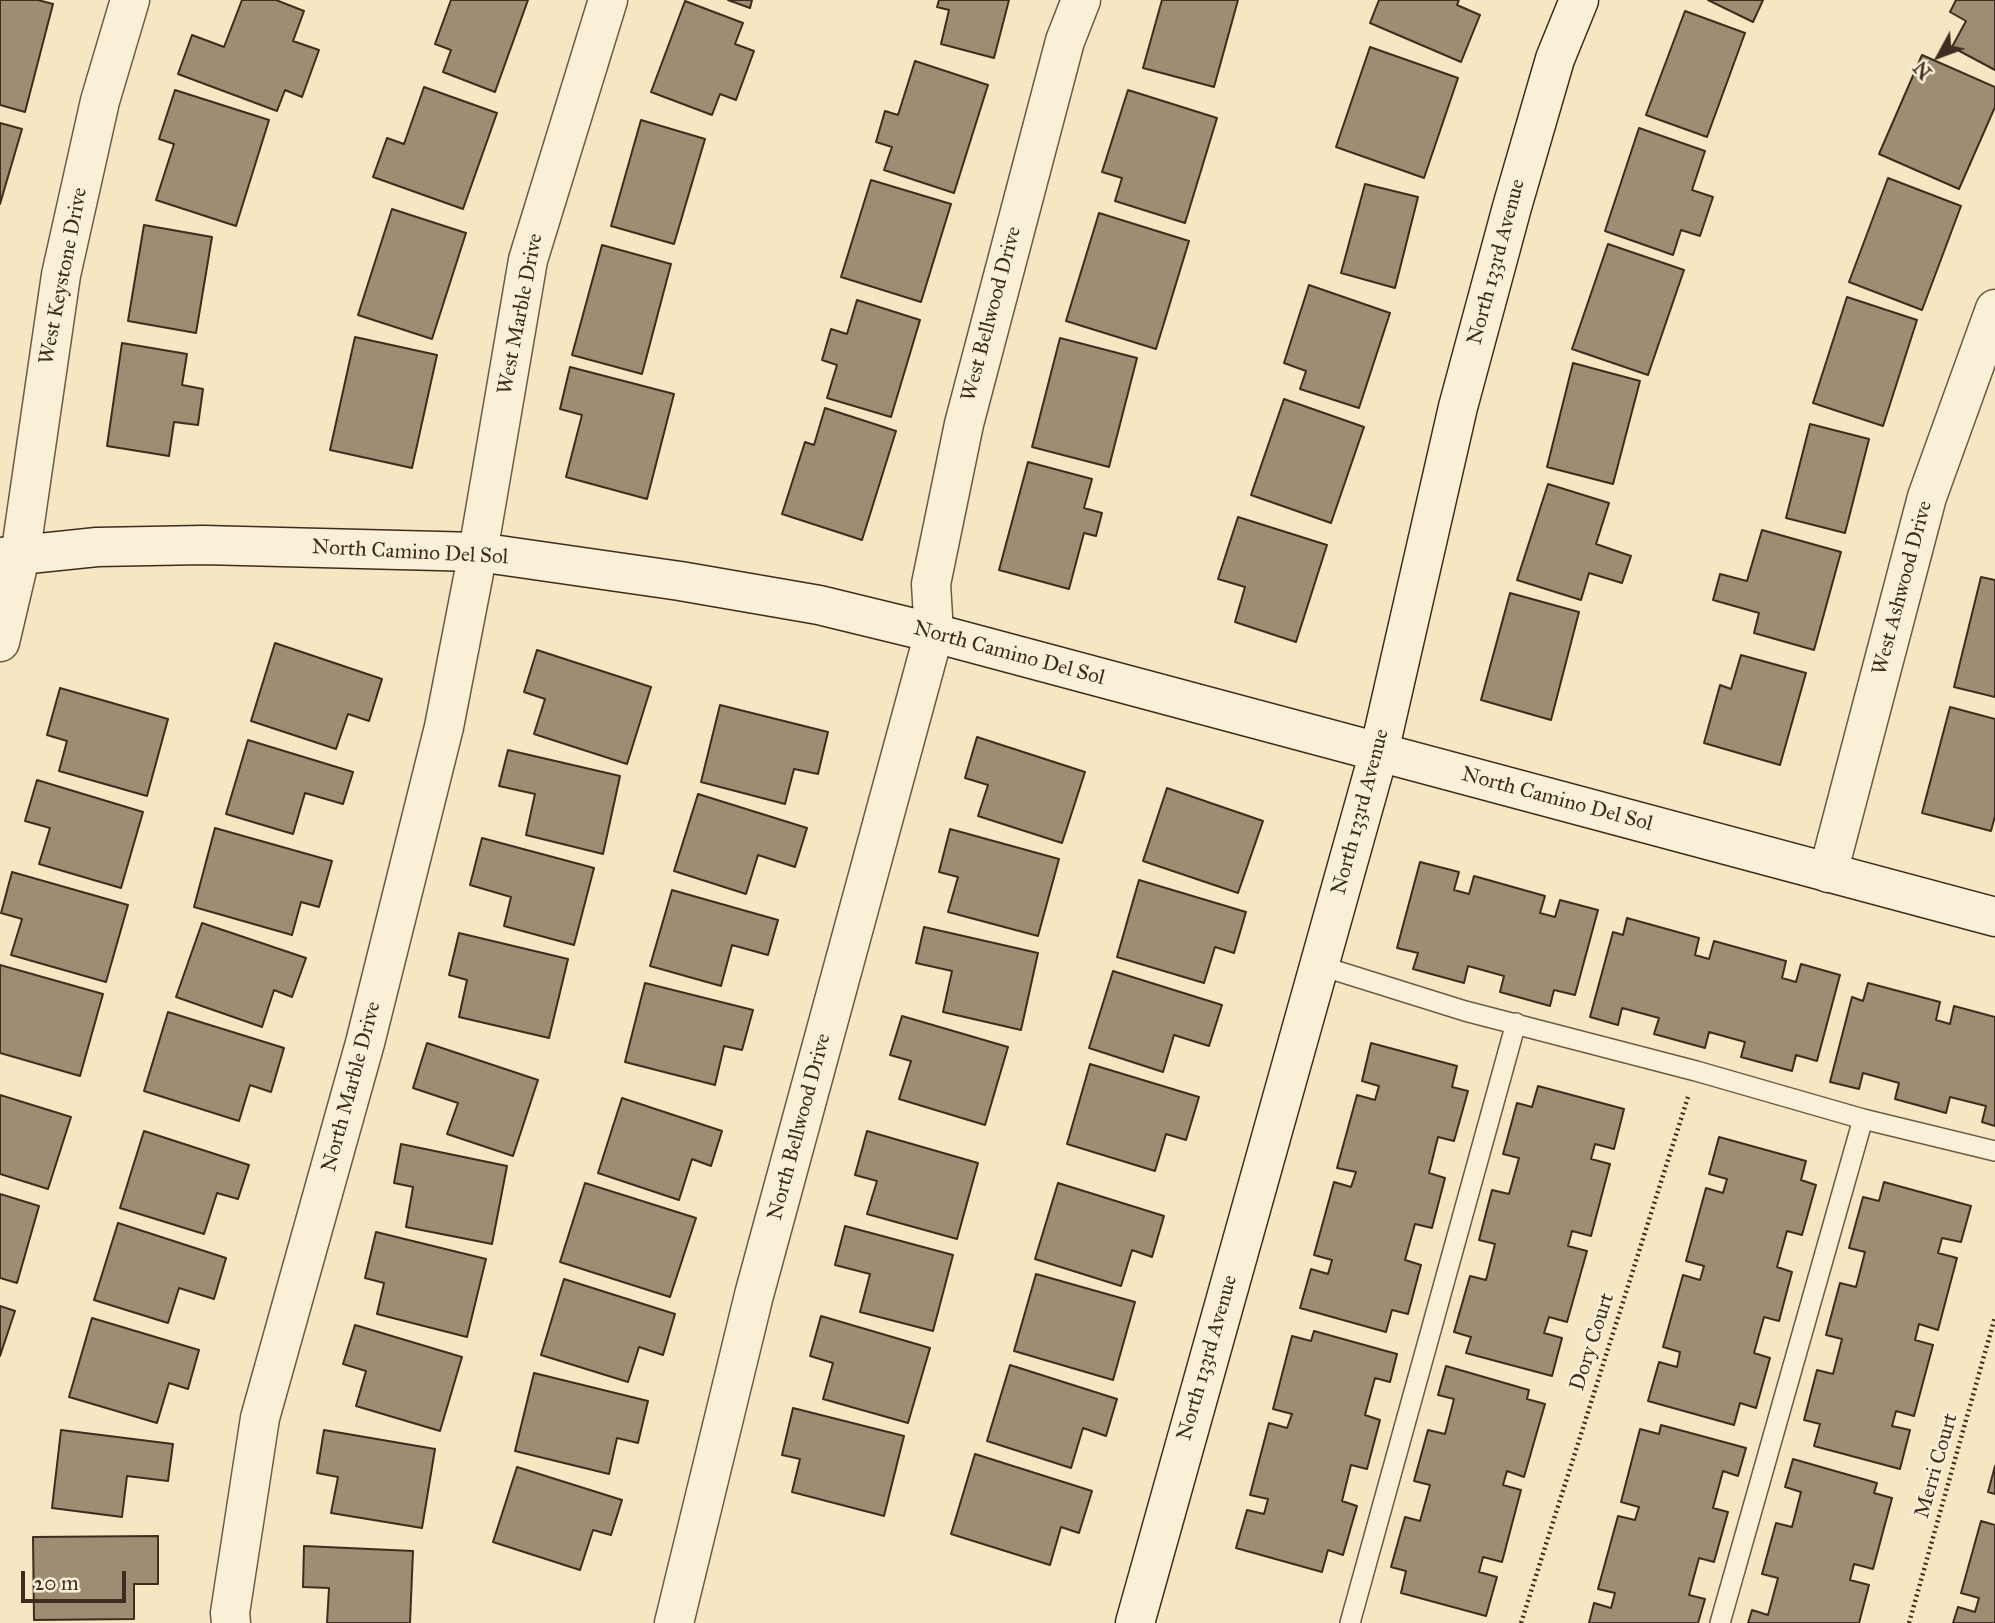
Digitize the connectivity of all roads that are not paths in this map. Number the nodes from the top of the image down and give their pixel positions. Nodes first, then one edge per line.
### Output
1 (130, 0) edge
2 (608, 0) edge
3 (1081, 0) edge
4 (1578, 0) edge
5 (1995, 309) edge
6 (478, 552) junction
7 (10, 557) edge
8 (934, 633) junction
9 (0, 642) edge
10 (1379, 752) junction
11 (1828, 873) junction
12 (1995, 917) edge
13 (1318, 965) junction
14 (1516, 1023) junction
15 (1863, 1119) junction
16 (1995, 1152) edge
17 (230, 1623) edge
18 (674, 1623) edge
19 (1135, 1623) edge
20 (1350, 1623) edge
21 (1720, 1623) edge

1 - 7 street, West Keystone Drive
2 - 6 street, West Marble Drive
3 - 8 street, West Bellwood Drive
4 - 10 street, North 133rd Avenue
5 - 11 street, West Ashwood Drive
6 - 7 street, North Camino Del Sol
6 - 8 street, North Camino Del Sol
6 - 17 street, North Marble Drive
7 - 9 street, West Keystone Drive
8 - 10 street, North Camino Del Sol
8 - 18 street, North Bellwood Drive
10 - 11 street, North Camino Del Sol
10 - 13 street, North 133rd Avenue
11 - 12 street, North Camino Del Sol
13 - 14 lane
13 - 19 street, North 133rd Avenue
14 - 15 lane
14 - 20 lane
15 - 16 lane
15 - 21 lane

